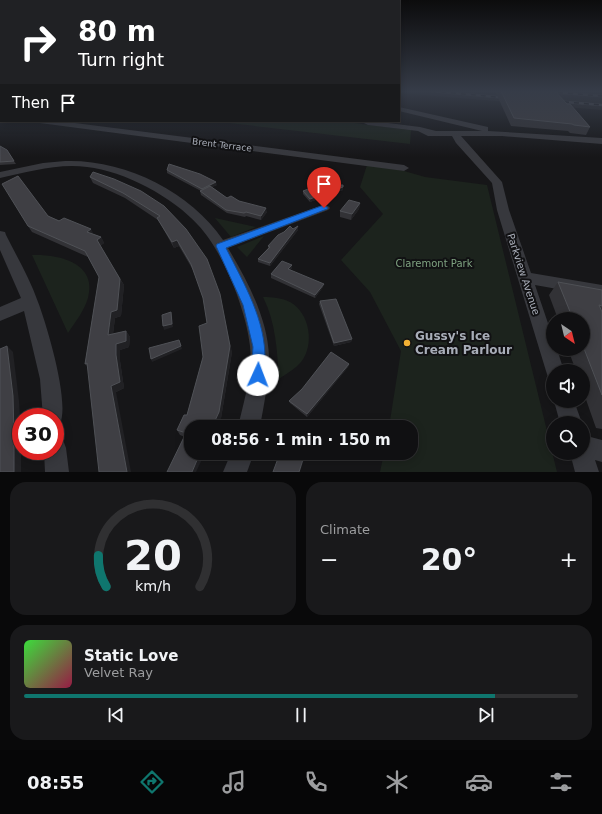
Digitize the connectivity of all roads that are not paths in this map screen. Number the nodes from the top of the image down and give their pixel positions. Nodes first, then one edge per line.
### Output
1 (416, 113) edge
2 (400, 119) edge
3 (48, 122) edge
4 (368, 123) dead end
5 (420, 129) junction
6 (502, 133) junction
7 (455, 134) junction
8 (602, 141) edge
9 (404, 168) dead end
10 (0, 175) edge
11 (324, 208) dead end
12 (0, 235) edge
13 (221, 246) junction
14 (526, 278) junction
15 (602, 291) edge
16 (30, 302) junction
17 (0, 314) edge
18 (553, 364) edge
19 (52, 408) edge
20 (251, 420) edge
21 (590, 448) edge
22 (602, 451) edge
23 (56, 460) edge
24 (240, 460) edge
25 (583, 460) edge
26 (57, 472) edge
27 (235, 472) edge
28 (587, 472) edge

1 - 6 street
2 - 5 street
3 - 9 street, Brent Terrace
4 - 5 street
5 - 7 street
6 - 7 street
6 - 8 street
7 - 14 street, Parkview Avenue
10 - 13 street
11 - 13 street
12 - 16 street
13 - 20 street
14 - 15 street
14 - 18 street, Parkview Avenue
16 - 17 street
16 - 19 street
21 - 22 street
23 - 26 street
24 - 27 street
25 - 28 street

